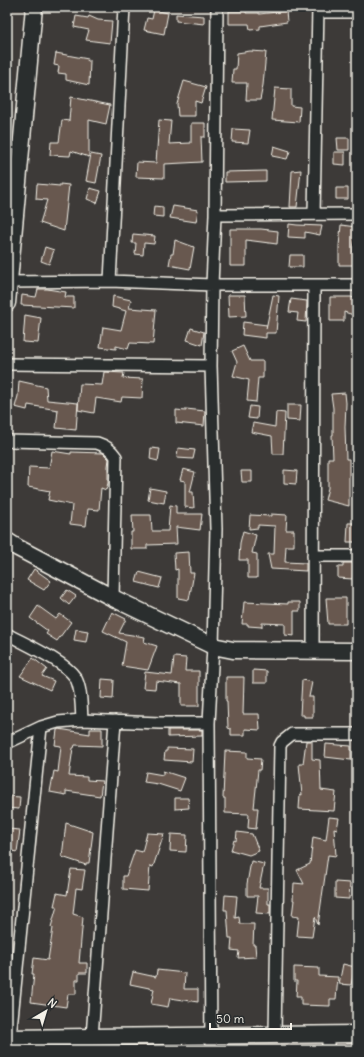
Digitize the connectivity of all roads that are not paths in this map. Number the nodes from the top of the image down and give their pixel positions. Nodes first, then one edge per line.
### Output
1 (34, 7) edge
2 (124, 7) edge
3 (216, 7) edge
4 (318, 10) edge
5 (357, 12) edge
6 (314, 214) junction
7 (357, 214) edge
8 (215, 215) junction
9 (8, 282) edge
10 (110, 282) junction
11 (212, 285) junction
12 (314, 285) junction
13 (357, 285) edge
14 (7, 303) edge
15 (7, 364) edge
16 (211, 366) junction
17 (7, 441) edge
18 (7, 541) edge
19 (313, 556) junction
20 (357, 556) edge
21 (113, 598) junction
22 (7, 634) edge
23 (213, 646) junction
24 (313, 650) junction
25 (357, 651) edge
26 (82, 720) junction
27 (115, 721) junction
28 (209, 722) junction
29 (41, 727) junction
30 (357, 734) edge
31 (7, 743) edge
32 (328, 1033) junction
33 (275, 1034) junction
34 (357, 1034) edge
35 (92, 1037) junction
36 (8, 1038) edge
37 (210, 1043) edge
38 (328, 1050) edge

1 - 9 street
2 - 10 street
3 - 8 street
4 - 5 street
4 - 6 street
6 - 7 street
6 - 8 street
8 - 11 street
9 - 10 street
9 - 14 street
10 - 11 street
11 - 12 street
11 - 16 street
12 - 13 street
12 - 19 street
15 - 16 street
16 - 23 street
17 - 21 street
18 - 21 street
19 - 20 street
19 - 24 street
21 - 23 street
22 - 26 street
23 - 24 street
23 - 28 street
24 - 25 street
26 - 27 street
26 - 29 street
27 - 28 street
27 - 35 street
28 - 37 street
29 - 31 street
29 - 36 street
30 - 33 street
32 - 33 street
32 - 34 street
32 - 38 street
33 - 37 street
35 - 36 street
35 - 37 street

